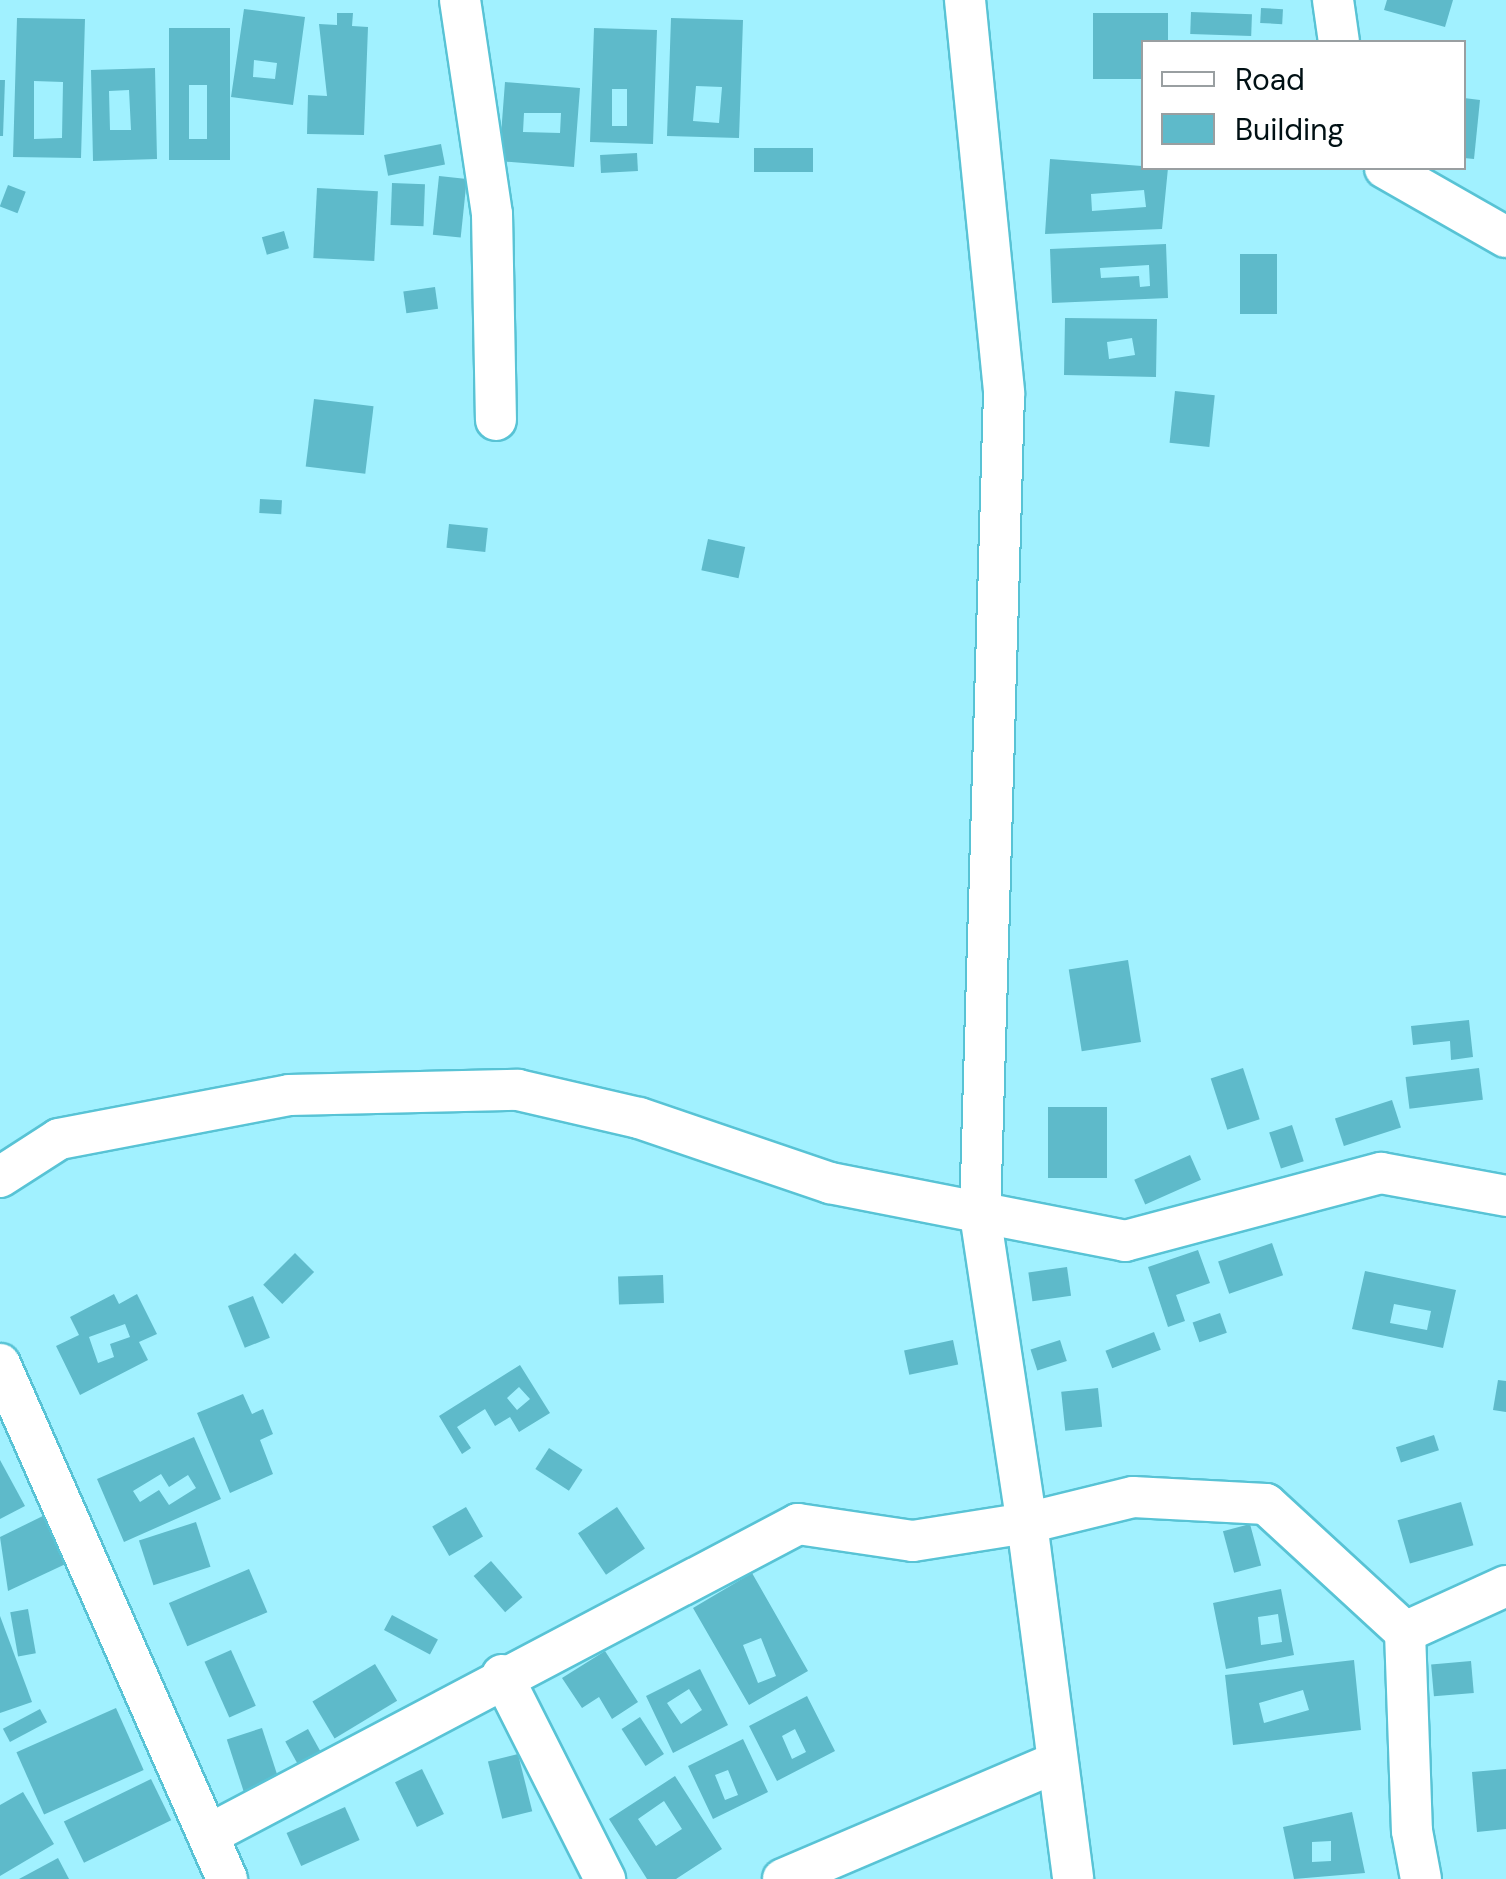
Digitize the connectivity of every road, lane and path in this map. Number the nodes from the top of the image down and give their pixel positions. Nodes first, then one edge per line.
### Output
1 (460, 0) edge
2 (965, 0) edge
3 (1332, 0) edge
4 (1338, 40) edge
5 (1388, 170) edge
6 (1506, 238) edge
7 (496, 420) dead end
8 (0, 1177) edge
9 (1506, 1196) edge
10 (980, 1214) junction
11 (0, 1364) edge
12 (1027, 1523) junction
13 (1506, 1586) edge
14 (1405, 1632) junction
15 (502, 1675) junction
16 (1053, 1764) junction
17 (208, 1835) junction
18 (227, 1879) edge
19 (605, 1879) edge
20 (783, 1879) edge
21 (1073, 1879) edge
22 (1421, 1879) edge

1 - 7 street
2 - 10 street
3 - 4 street
5 - 6 street
8 - 10 street
9 - 10 street
10 - 12 street
11 - 17 street
12 - 14 street
12 - 15 street
12 - 16 street
13 - 14 street
14 - 22 street
15 - 17 street
15 - 19 street
16 - 20 street
16 - 21 street
17 - 18 street

